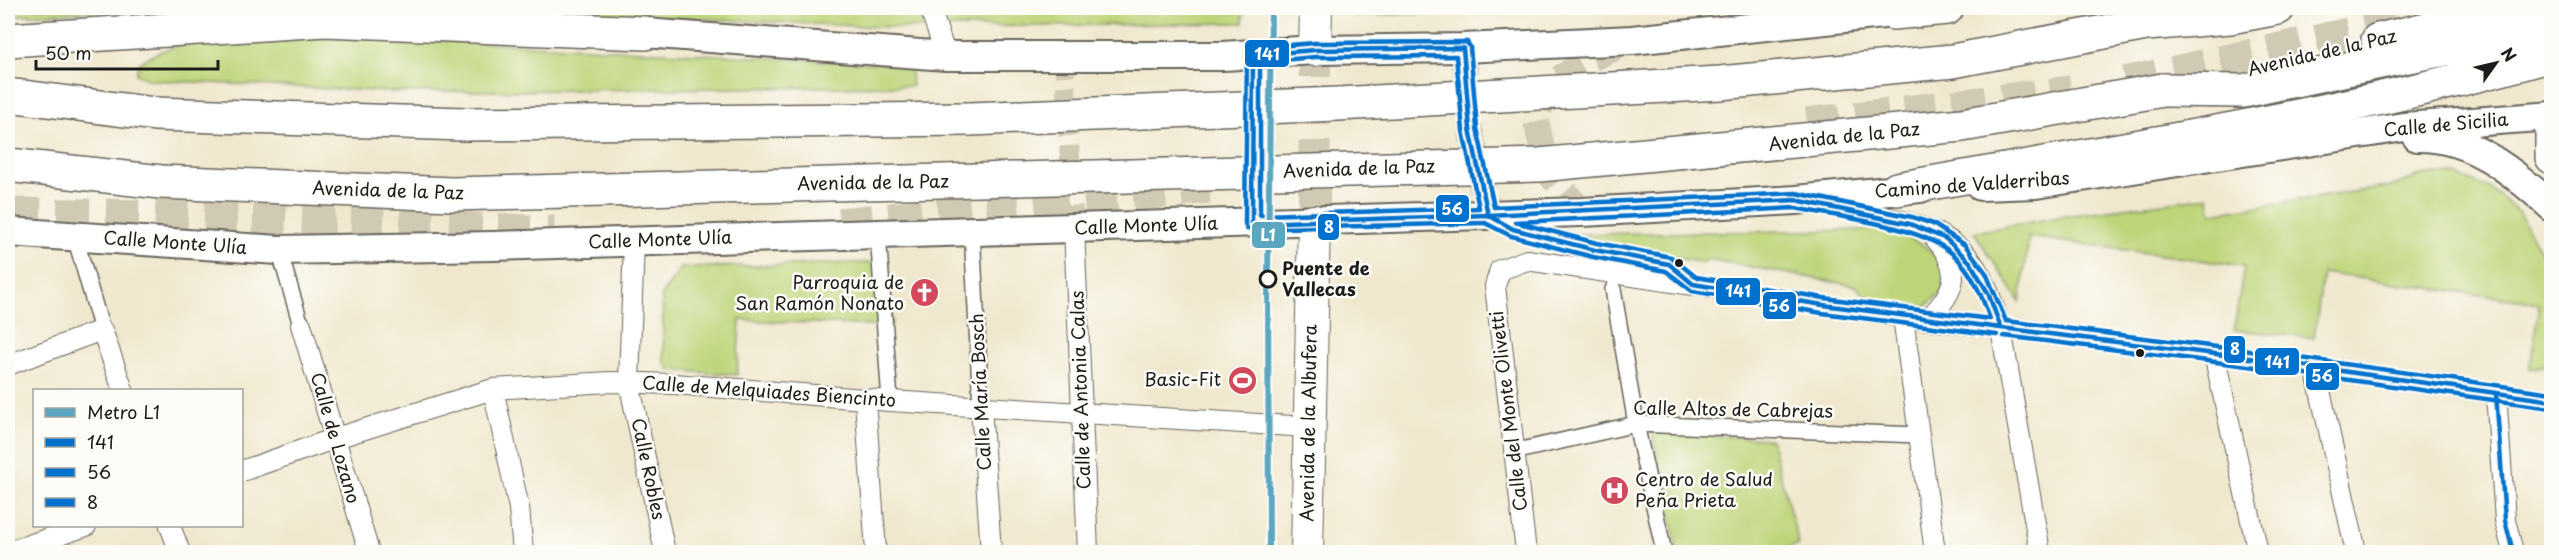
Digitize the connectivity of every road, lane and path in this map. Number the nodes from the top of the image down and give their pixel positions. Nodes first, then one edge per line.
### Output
1 (930, 8) edge
2 (1316, 8) edge
3 (1945, 8) edge
4 (2198, 8) edge
5 (2278, 8) edge
6 (2518, 8) edge
7 (1893, 13) joint
8 (1830, 14) edge
9 (2146, 24) junction
10 (2552, 29) edge
11 (645, 33) joint
12 (8, 40) edge
13 (1315, 50) junction
14 (2552, 55) edge
15 (946, 56) junction
16 (2163, 90) junction
17 (8, 95) edge
18 (2552, 116) edge
19 (2552, 134) edge
20 (2340, 138) junction
21 (2552, 157) edge
22 (8, 165) edge
23 (1897, 189) junction
24 (1796, 200) junction
25 (2552, 207) edge
26 (1488, 216) junction
27 (1314, 221) junction
28 (1925, 227) junction
29 (1074, 228) junction
30 (972, 231) junction
31 (8, 232) edge
32 (878, 233) junction
33 (75, 237) junction
34 (634, 241) junction
35 (279, 250) junction
36 (1693, 284) junction
37 (1612, 290) dead end
38 (1903, 317) junction
39 (1928, 319) junction
40 (302, 324) joint
41 (2001, 329) junction
42 (102, 330) junction
43 (2214, 354) junction
44 (8, 365) edge
45 (2315, 368) junction
46 (629, 382) junction
47 (2552, 386) edge
48 (123, 389) edge
49 (494, 389) junction
50 (2496, 393) junction
51 (2528, 398) junction
52 (865, 399) junction
53 (890, 401) junction
54 (2552, 401) edge
55 (981, 407) junction
56 (1082, 413) junction
57 (1636, 424) junction
58 (1308, 427) junction
59 (1918, 435) junction
60 (336, 438) junction
61 (1513, 452) junction
62 (243, 471) edge
63 (80, 527) edge
64 (171, 527) edge
65 (8, 552) edge
66 (180, 552) edge
67 (369, 552) edge
68 (523, 552) edge
69 (665, 552) edge
70 (876, 552) edge
71 (991, 552) edge
72 (1088, 552) edge
73 (1307, 552) edge
74 (1526, 552) edge
75 (1664, 552) edge
76 (1935, 552) edge
77 (2040, 552) edge
78 (2258, 552) edge
79 (2356, 552) edge
80 (2513, 552) edge

1 - 15 street
2 - 13 main road
3 - 7 highway
4 - 9 highway
5 - 9 highway
6 - 16 highway, Avenida de la Paz
7 - 8 main road
8 - 13 main road
9 - 17 highway, bridge
10 - 16 highway
11 - 12 highway
11 - 15 main road
13 - 15 main road
14 - 23 highway
16 - 22 highway, Avenida de la Paz, bridge
18 - 20 main road, Calle de Sicilia
19 - 21 highway
20 - 23 main road, Camino de Valderribas
20 - 25 main road
23 - 24 main road, Camino de Valderribas
24 - 26 main road, Camino de Valderribas
24 - 28 street
26 - 27 main road, Camino de Valderribas
26 - 36 street
27 - 29 main road, Calle Monte Ulía
27 - 58 main road, Avenida de la Albufera
28 - 39 street
28 - 41 street
29 - 30 main road, Calle Monte Ulía
29 - 56 street, Calle de Antonia Calas
30 - 32 main road, Calle Monte Ulía
30 - 55 street, Calle María Bosch
31 - 33 main road, Calle Monte Ulía
32 - 34 main road, Calle Monte Ulía
32 - 53 street
33 - 35 main road, Calle Monte Ulía
33 - 42 street
34 - 35 main road, Calle Monte Ulía
34 - 46 street, Calle Robles
35 - 40 street
36 - 38 street
36 - 61 street, Calle del Monte Olivetti
37 - 57 street
38 - 39 street
38 - 59 street
39 - 41 street
40 - 60 street, Calle de Lozano
41 - 43 street
41 - 77 street
42 - 44 street
42 - 48 street
43 - 45 street
43 - 78 street
45 - 50 street
45 - 79 street
46 - 49 street, Calle de Melquiades Biencinto
46 - 52 street, Calle de Melquiades Biencinto
46 - 69 street, Calle Robles
47 - 51 street
49 - 60 street, Calle de Melquiades Biencinto
49 - 68 street
50 - 51 street
50 - 80 street
51 - 54 street
52 - 53 street, Calle de Melquiades Biencinto
52 - 70 street
53 - 55 street, Calle de Melquiades Biencinto
55 - 56 street, Calle de Melquiades Biencinto
55 - 71 street, Calle María Bosch
56 - 58 street, Calle de Melquiades Biencinto
56 - 72 street, Calle de Antonia Calas
57 - 59 street, Calle Altos de Cabrejas
57 - 61 street, Calle Altos de Cabrejas
57 - 75 street
58 - 73 main road, Avenida de la Albufera
59 - 76 street
60 - 62 street, Calle de Melquiades Biencinto
60 - 67 street, Calle de Lozano
61 - 74 street, Calle del Monte Olivetti
63 - 65 street
64 - 66 street

